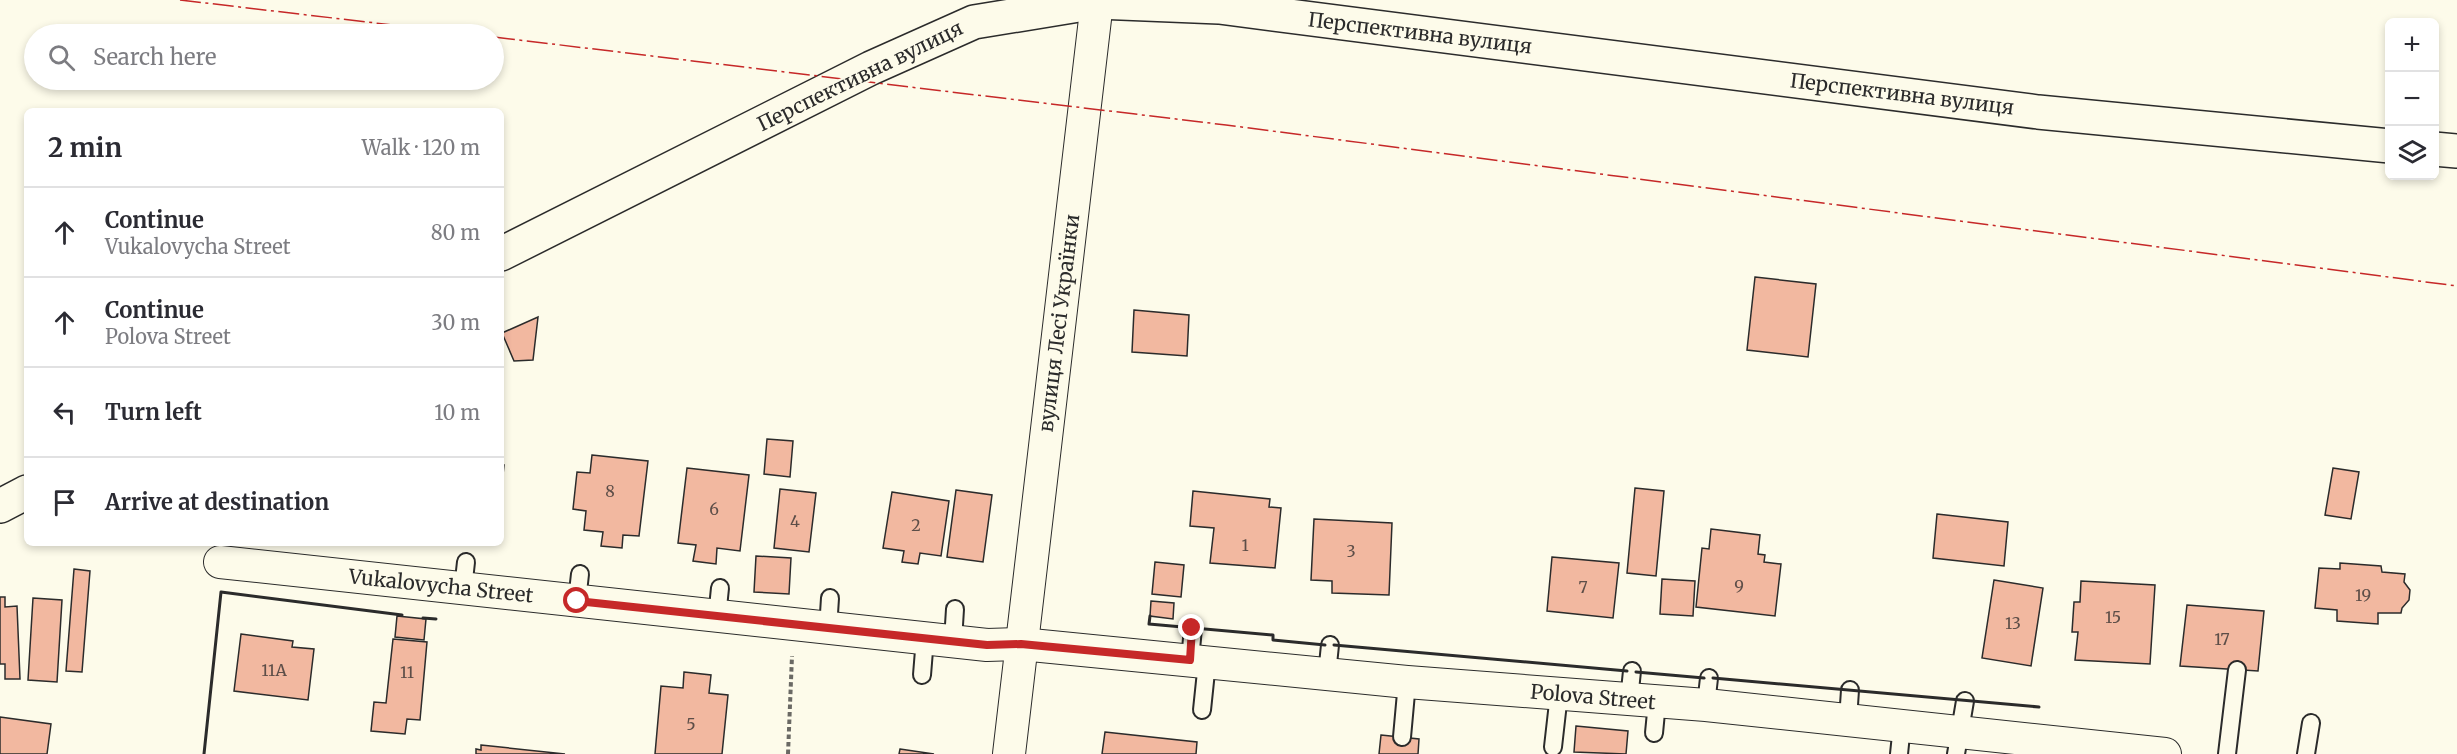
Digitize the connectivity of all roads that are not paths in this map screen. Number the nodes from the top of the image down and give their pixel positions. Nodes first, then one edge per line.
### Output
1 (1091, 1) edge
2 (2385, 146) edge
3 (2439, 149) edge
4 (2457, 151) edge
5 (504, 252) edge
6 (24, 494) edge
7 (0, 506) edge
8 (220, 562) dead end
9 (830, 598) dead end
10 (955, 609) dead end
11 (1192, 628) dead end
12 (828, 629) junction
13 (939, 640) junction
14 (1021, 644) junction
15 (1199, 661) junction
16 (2237, 670) dead end
17 (922, 675) dead end
18 (1407, 682) junction
19 (1639, 691) junction
20 (1559, 694) junction
21 (1202, 710) dead end
22 (2311, 723) dead end
23 (1961, 729) edge
24 (1654, 733) dead end
25 (1401, 737) dead end
26 (1900, 740) edge
27 (1553, 747) dead end
28 (2104, 751) edge
29 (1009, 754) edge
30 (2165, 754) edge
31 (2228, 754) edge
32 (2306, 754) edge

1 - 2 street, Перспективна вулиця
1 - 5 street, Перспективна вулиця
1 - 14 street, вулиця Лесі Українки
3 - 4 street
6 - 7 street
8 - 12 street, Vukalovycha Street
9 - 12 lane
10 - 13 lane
11 - 15 lane
12 - 13 street, Vukalovycha Street
13 - 14 street, Vukalovycha Street
13 - 17 lane
14 - 15 street, Polova Street
14 - 29 street, вулиця Лесі Українки
15 - 18 street, Polova Street
15 - 21 lane
16 - 31 lane
18 - 20 street, Polova Street
18 - 25 lane
19 - 20 street, Polova Street
19 - 24 lane
19 - 26 street, Polova Street
20 - 27 lane
22 - 32 lane
23 - 26 street, Polova Street
23 - 28 street, Polova Street
28 - 30 street, Polova Street

